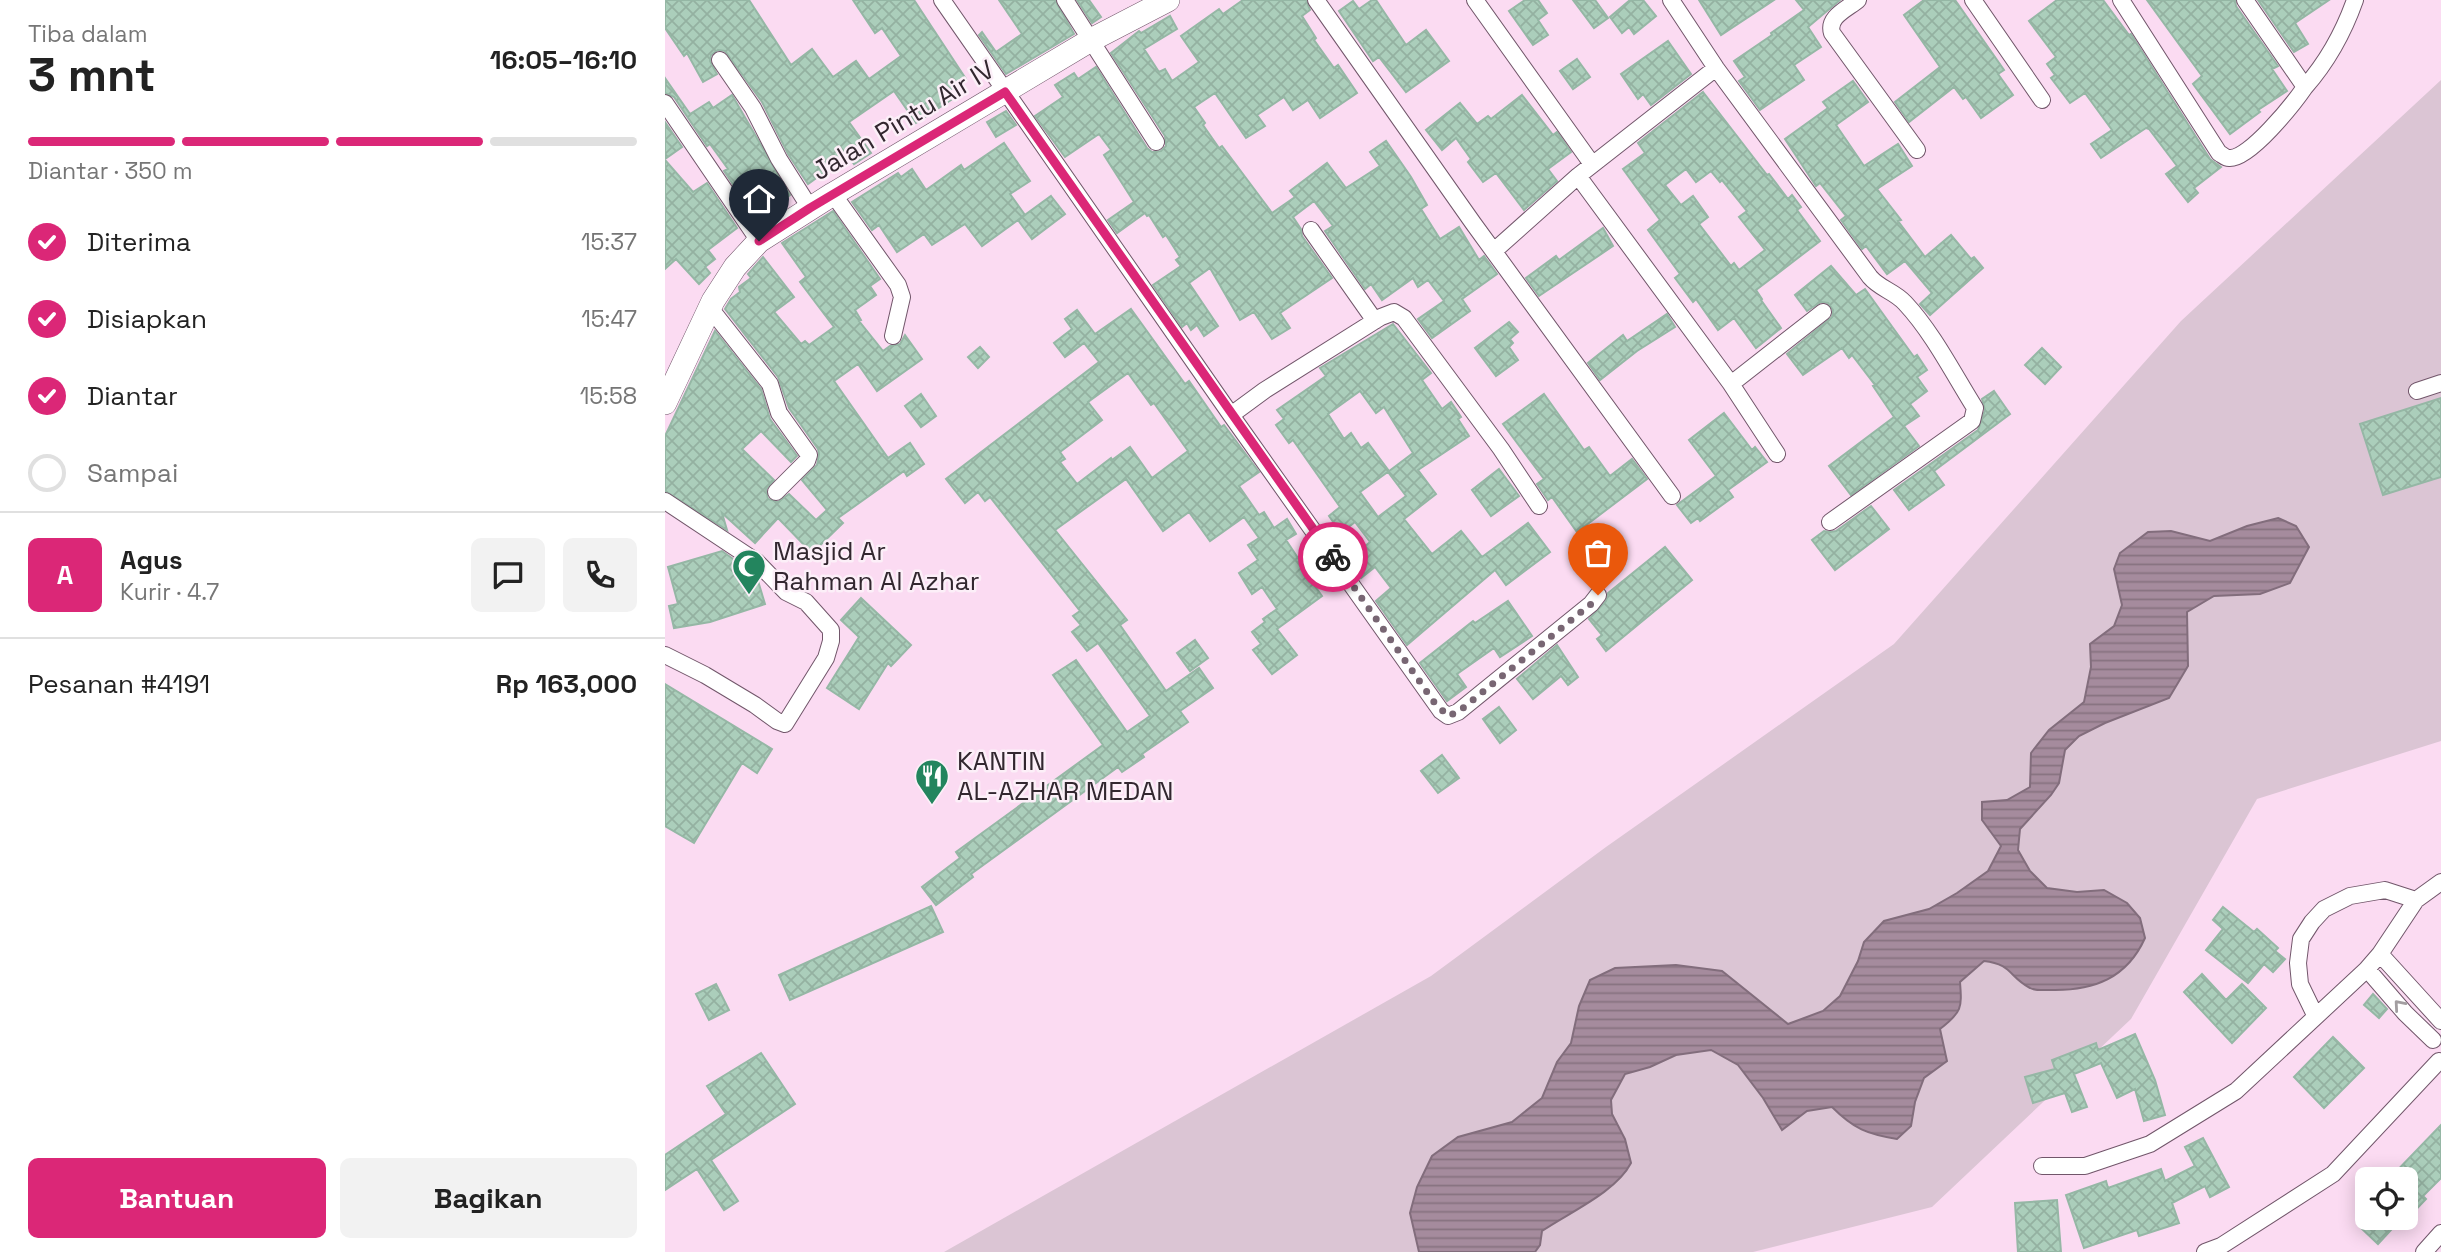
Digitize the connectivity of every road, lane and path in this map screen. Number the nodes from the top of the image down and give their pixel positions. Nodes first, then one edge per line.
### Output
1 (942, 0) edge
2 (1065, 0) edge
3 (1168, 0) edge
4 (1315, 0) edge
5 (1475, 0) edge
6 (1671, 0) edge
7 (1858, 0) edge
8 (1973, 0) edge
9 (2121, 0) edge
10 (2245, 0) edge
11 (2355, 0) edge
12 (1091, 40) junction
13 (720, 60) dead end
14 (1716, 68) junction
15 (2305, 88) junction
16 (1005, 92) junction
17 (2042, 100) dead end
18 (665, 103) edge
19 (1156, 142) dead end
20 (1917, 150) dead end
21 (1592, 164) junction
22 (1578, 176) junction
23 (833, 194) junction
24 (810, 208) junction
25 (1311, 230) dead end
26 (759, 241) junction
27 (1494, 251) junction
28 (710, 308) junction
29 (1823, 312) dead end
30 (1375, 321) junction
31 (893, 336) dead end
32 (2441, 383) edge
33 (1731, 384) junction
34 (2417, 391) dead end
35 (665, 403) edge
36 (1231, 415) junction
37 (1777, 454) dead end
38 (776, 492) dead end
39 (1672, 496) dead end
40 (665, 501) edge
41 (1539, 506) dead end
42 (1831, 522) dead end
43 (1598, 595) dead end
44 (665, 655) edge
45 (2441, 882) edge
46 (2416, 900) junction
47 (2380, 954) junction
48 (2367, 969) junction
49 (2315, 1015) junction
50 (2441, 1022) edge
51 (2433, 1040) junction
52 (2440, 1062) edge
53 (2042, 1166) dead end
54 (2441, 1233) edge
55 (2205, 1252) edge
56 (2424, 1252) edge

1 - 16 street
2 - 12 street
3 - 12 main road, Jalan Pintu Air IV
4 - 27 street
5 - 21 street
6 - 14 street
7 - 20 street
8 - 17 street
9 - 15 street
10 - 15 street
11 - 15 street
12 - 16 main road, Jalan Pintu Air IV
12 - 19 street
13 - 24 street
14 - 21 street
14 - 42 street
16 - 23 main road, Jalan Pintu Air IV
16 - 36 street
18 - 26 street
21 - 22 street
22 - 27 street
22 - 33 street
23 - 24 main road, Jalan Pintu Air IV
23 - 31 street
24 - 26 main road, Jalan Pintu Air IV
25 - 30 street
26 - 28 main road, Jalan Pintu Air IV
27 - 39 street
28 - 35 main road, Jalan Pintu Air IV
28 - 38 street
29 - 33 street
30 - 36 street
30 - 41 street
32 - 34 street
33 - 37 street
36 - 43 street
40 - 44 street
45 - 46 street
46 - 47 street
46 - 49 street
47 - 48 street
47 - 50 street
48 - 49 street
51 -> 48 street
49 - 53 street
50 - 51 street
51 - 52 street
52 - 55 street
54 - 56 street

